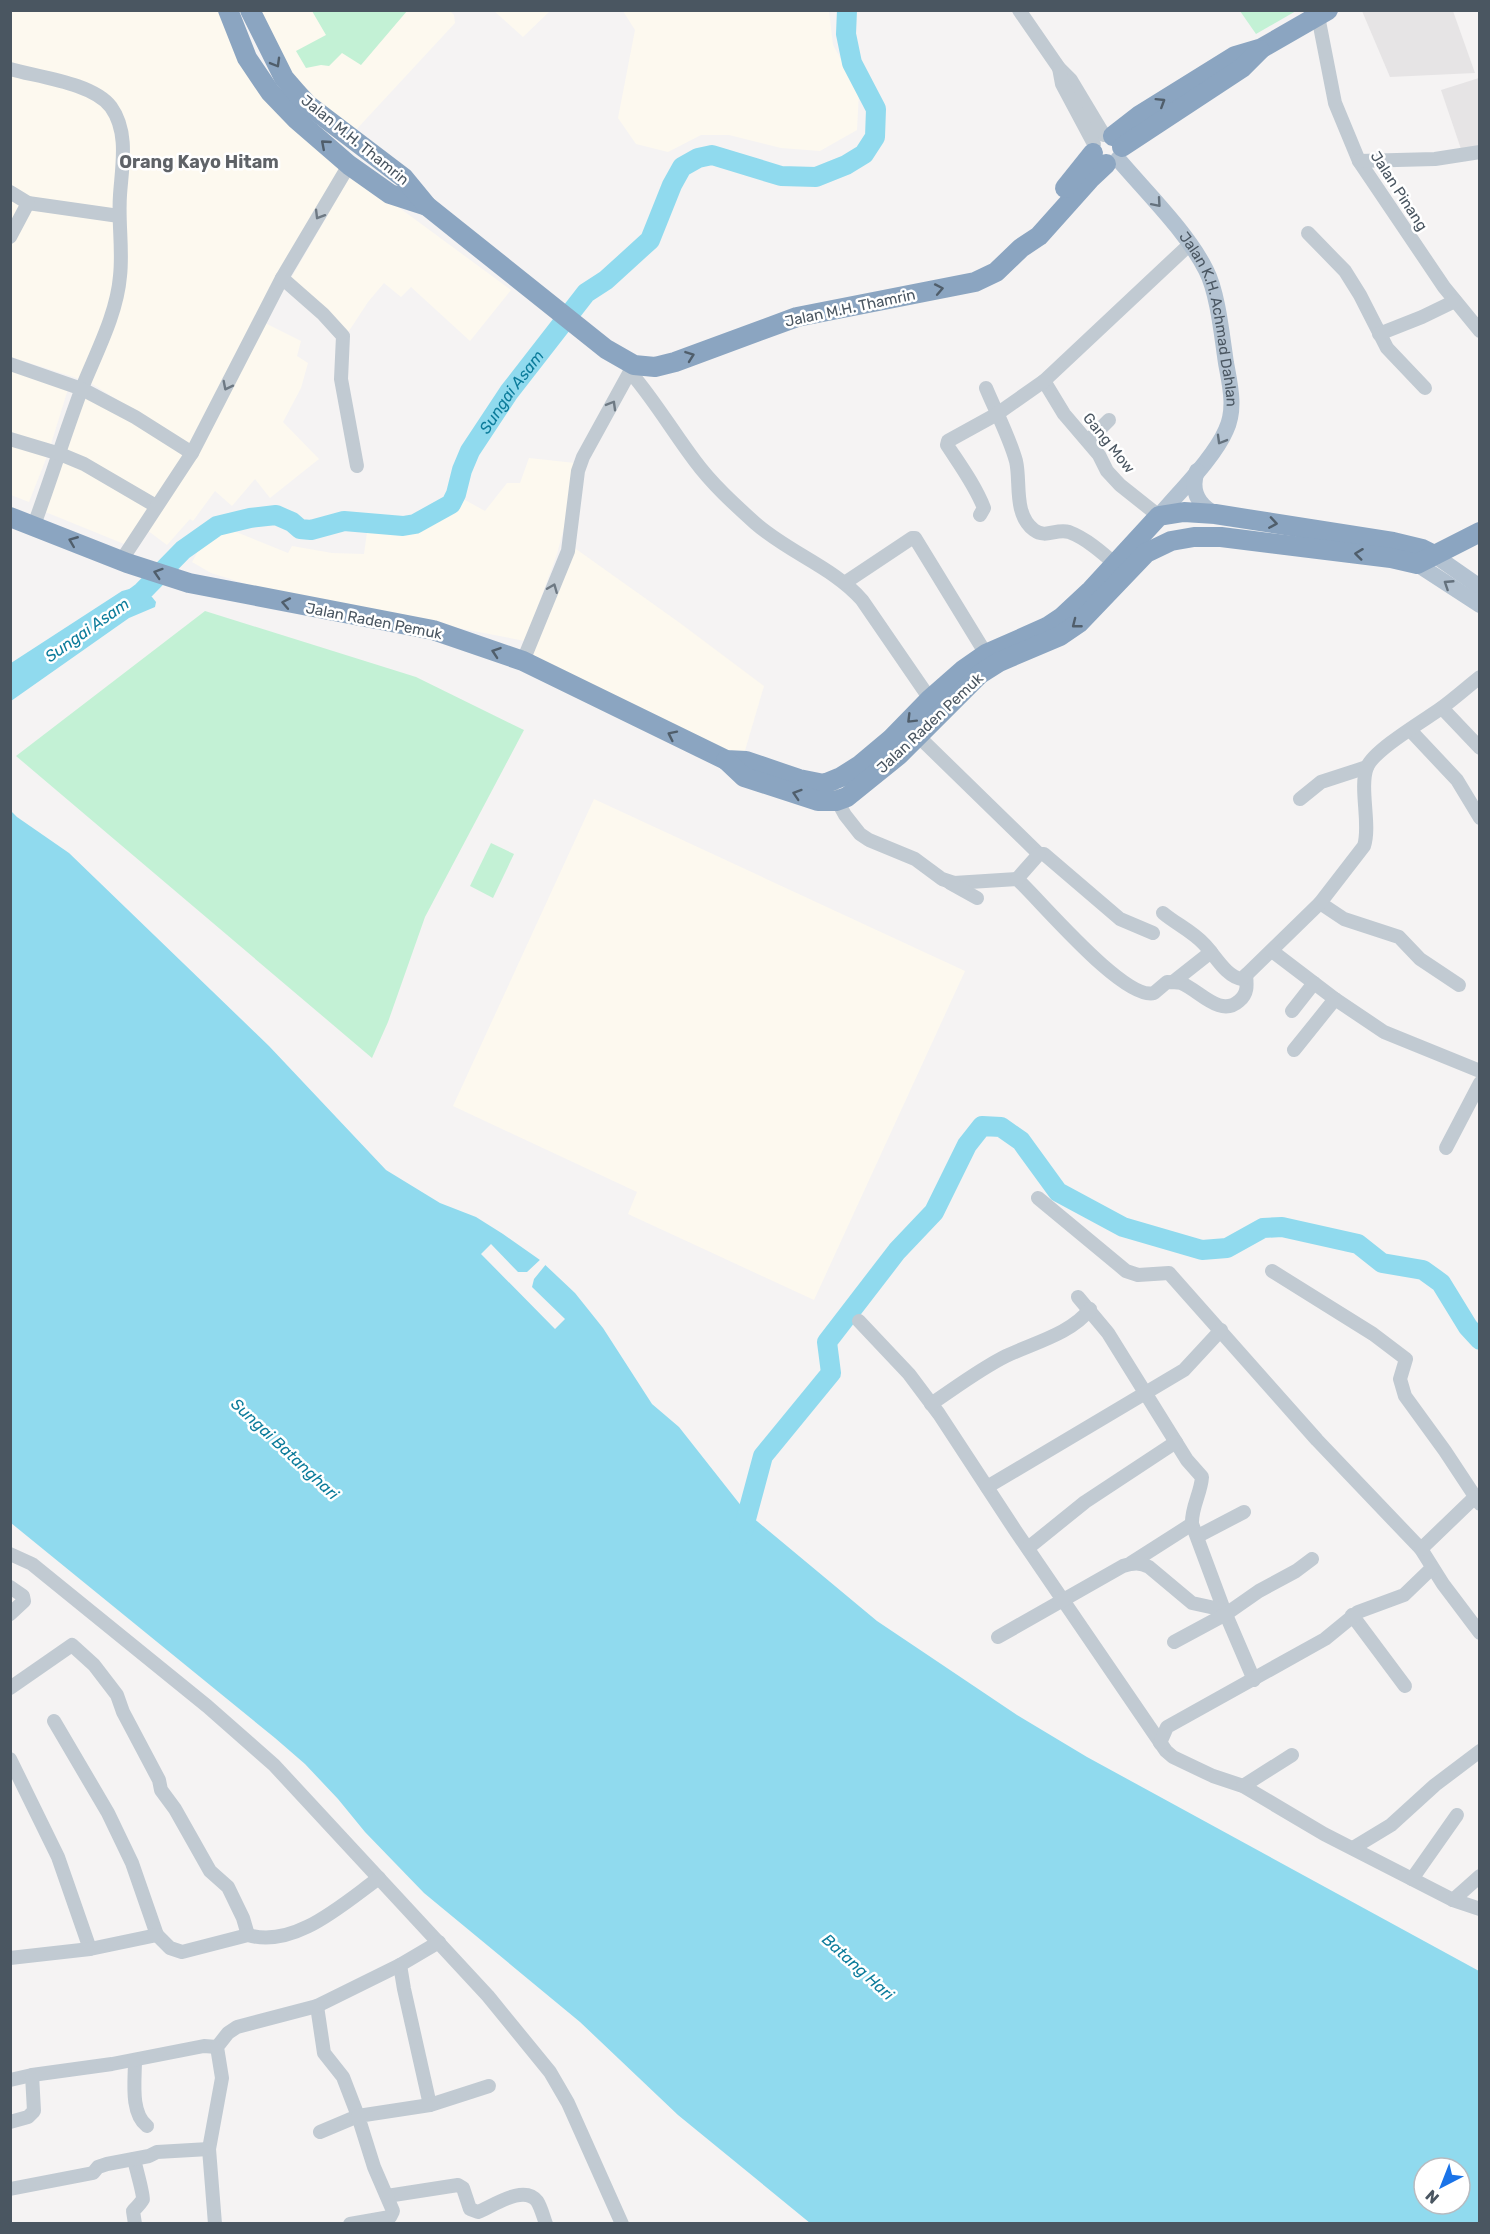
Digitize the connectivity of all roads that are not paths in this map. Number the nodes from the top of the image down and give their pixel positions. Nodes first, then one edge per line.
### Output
1 (228, 10) edge
2 (250, 10) edge
3 (1323, 13) edge
4 (1023, 16) edge
5 (10, 69) edge
6 (1107, 148) junction
7 (1479, 152) edge
8 (1359, 161) junction
9 (349, 165) junction
10 (10, 192) edge
11 (28, 203) junction
12 (427, 206) junction
13 (118, 216) junction
14 (1308, 233) dead end
15 (10, 237) edge
16 (1190, 244) junction
17 (282, 278) junction
18 (1455, 301) junction
19 (1479, 331) edge
20 (1379, 334) junction
21 (10, 364) edge
22 (632, 369) junction
23 (1044, 381) junction
24 (986, 388) dead end
25 (1425, 388) dead end
26 (82, 389) junction
27 (997, 414) junction
28 (1109, 420) dead end
29 (10, 440) edge
30 (1088, 441) junction
31 (192, 453) junction
32 (60, 454) junction
33 (357, 466) dead end
34 (1197, 470) junction
35 (156, 506) junction
36 (1215, 514) junction
37 (980, 515) dead end
38 (1159, 516) junction
39 (10, 517) edge
40 (34, 525) junction
41 (1479, 532) edge
42 (1141, 547) junction
43 (1425, 559) junction
44 (124, 562) junction
45 (1120, 568) junction
46 (846, 582) junction
47 (1479, 587) edge
48 (1479, 605) edge
49 (986, 654) junction
50 (523, 662) junction
51 (1479, 677) edge
52 (930, 699) junction
53 (1442, 708) junction
54 (1410, 730) junction
55 (918, 736) junction
56 (1479, 748) edge
57 (1367, 767) junction
58 (833, 792) junction
59 (1300, 799) dead end
60 (1479, 818) edge
61 (1039, 854) junction
62 (1017, 879) junction
63 (949, 882) junction
64 (977, 898) dead end
65 (1320, 903) junction
66 (1163, 913) dead end
67 (1153, 933) dead end
68 (1272, 951) junction
69 (1211, 952) junction
70 (1246, 975) junction
71 (1173, 982) junction
72 (1314, 983) junction
73 (1459, 986) dead end
74 (1335, 999) junction
75 (1292, 1011) dead end
76 (1294, 1050) dead end
77 (1479, 1071) edge
78 (1479, 1083) edge
79 (1446, 1148) dead end
80 (1038, 1198) dead end
81 (1272, 1271) dead end
82 (1078, 1297) dead end
83 (1090, 1309) junction
84 (859, 1321) dead end
85 (1221, 1330) junction
86 (1145, 1394) junction
87 (931, 1404) junction
88 (1176, 1442) junction
89 (987, 1487) junction
90 (1477, 1501) edge
91 (1244, 1512) dead end
92 (1195, 1530) junction
93 (1028, 1548) junction
94 (1421, 1549) junction
95 (10, 1554) edge
96 (1312, 1560) dead end
97 (1129, 1565) junction
98 (1432, 1568) junction
99 (10, 1587) edge
100 (1064, 1599) junction
101 (1225, 1612) junction
102 (10, 1614) edge
103 (1352, 1615) junction
104 (1479, 1633) edge
105 (998, 1637) dead end
106 (1174, 1642) dead end
107 (1254, 1680) junction
108 (1405, 1686) dead end
109 (10, 1688) edge
110 (54, 1721) dead end
111 (1160, 1743) junction
112 (1479, 1751) edge
113 (1292, 1755) dead end
114 (10, 1759) edge
115 (1243, 1786) junction
116 (1457, 1815) dead end
117 (1353, 1848) junction
118 (1479, 1876) edge
119 (379, 1878) junction
120 (1412, 1879) junction
121 (1453, 1900) junction
122 (1479, 1909) edge
123 (158, 1935) junction
124 (248, 1935) junction
125 (440, 1941) junction
126 (90, 1949) junction
127 (10, 1958) edge
128 (400, 1965) junction
129 (317, 2006) junction
130 (217, 2047) junction
131 (135, 2060) junction
132 (32, 2075) junction
133 (10, 2080) edge
134 (489, 2086) dead end
135 (430, 2104) junction
136 (358, 2116) junction
137 (10, 2122) edge
138 (147, 2127) dead end
139 (320, 2132) dead end
140 (209, 2149) junction
141 (134, 2159) junction
142 (10, 2189) edge
143 (387, 2196) junction
144 (384, 2221) edge
145 (135, 2223) edge
146 (214, 2223) edge
147 (350, 2223) edge
148 (546, 2223) edge
149 (622, 2223) edge

9 -> 1 highway, Jalan M.H. Thamrin
2 -> 12 highway, Jalan M.H. Thamrin
3 - 6 highway, Jalan M.H. Thamrin
3 - 8 street, Jalan Pinang
4 - 6 street
5 - 13 street
6 -> 16 main road, Jalan K.H. Achmad Dahlan
22 -> 6 highway, Jalan M.H. Thamrin
7 - 8 street
8 - 18 street, Jalan Pinang
9 - 12 highway, Jalan M.H. Thamrin
9 -> 17 street
10 - 11 street
11 - 13 street
11 - 15 street
12 - 22 highway, Jalan M.H. Thamrin
13 - 26 street
14 - 20 street
16 - 23 street
16 -> 34 main road, Jalan K.H. Achmad Dahlan
17 -> 31 street
17 - 33 street
18 - 19 street, Jalan Pinang
18 - 20 street
20 - 25 street
21 - 26 street
22 - 46 street
50 -> 22 street
23 - 27 street
23 - 30 street, Gang Mow
24 - 27 street
26 - 31 street
26 - 32 street
27 - 37 street
27 - 45 street
28 - 30 street
29 - 32 street
30 - 38 street, Gang Mow
31 - 35 street
32 - 35 street
32 - 40 street
34 - 36 main road
34 - 38 main road, Jalan K.H. Achmad Dahlan
35 - 44 street
36 - 38 highway
36 -> 43 highway
38 - 42 highway, Jalan Raden Pemuk
39 - 40 highway, Jalan Raden Pemuk
44 -> 40 highway, Jalan Raden Pemuk
41 - 43 highway
43 -> 42 highway
42 - 45 highway, Jalan Raden Pemuk
43 - 47 main road
48 -> 43 main road
50 -> 44 highway, Jalan Raden Pemuk
45 - 49 highway, Jalan Raden Pemuk
45 -> 55 highway, Jalan Raden Pemuk
46 - 49 street
46 - 52 street
49 - 52 highway, Jalan Raden Pemuk
58 -> 50 highway, Jalan Raden Pemuk
51 - 53 street
52 -> 58 highway, Jalan Raden Pemuk
53 - 54 street
53 - 56 street
54 - 57 street
54 - 60 street
55 - 58 highway, Jalan Raden Pemuk
55 - 61 street
57 - 59 street
57 - 65 street
58 - 63 street
61 - 62 street
61 - 67 street
62 - 63 street
62 - 71 street
63 - 64 street
65 - 68 street
65 - 73 street
66 - 69 street
68 - 70 street
68 - 72 street
69 - 70 street
69 - 71 street
70 - 71 street
72 - 74 street
72 - 75 street
74 - 76 street
74 - 77 street
78 - 79 street
80 - 85 street
81 - 90 street
82 - 83 street
83 - 86 street
83 - 87 street
84 - 87 street
85 - 86 street
85 - 94 street
86 - 88 street
86 - 89 street
87 - 89 street
88 - 92 street
88 - 93 street
89 - 93 street
90 - 94 street
91 - 92 street
92 - 97 street
92 - 101 street
93 - 100 street
94 - 98 street
95 - 119 street
96 - 101 street
97 - 100 street
97 - 101 street
98 - 103 street
98 - 104 street
99 - 102 street
100 - 105 street
100 - 111 street
101 - 106 street
101 - 107 street
103 - 107 street
103 - 108 street
107 - 111 street
109 - 124 street
110 - 123 street
111 - 115 street
112 - 117 street
113 - 115 street
114 - 126 street
115 - 117 street
116 - 120 street
117 - 120 street
118 - 121 street
119 - 124 street
119 - 125 street
120 - 121 street
121 - 122 street
123 - 124 street
123 - 126 street
125 - 128 street
125 - 149 street
126 - 127 street
128 - 129 street
128 - 135 street
129 - 130 street
129 - 136 street
130 - 131 street
130 - 140 street
131 - 132 street
131 - 138 street
132 - 133 street
132 - 137 street
134 - 135 street
135 - 136 street
136 - 139 street
136 - 143 street
140 - 141 street
140 - 146 street
141 - 142 street
141 - 145 street
143 - 144 street
143 - 148 street
144 - 147 street

